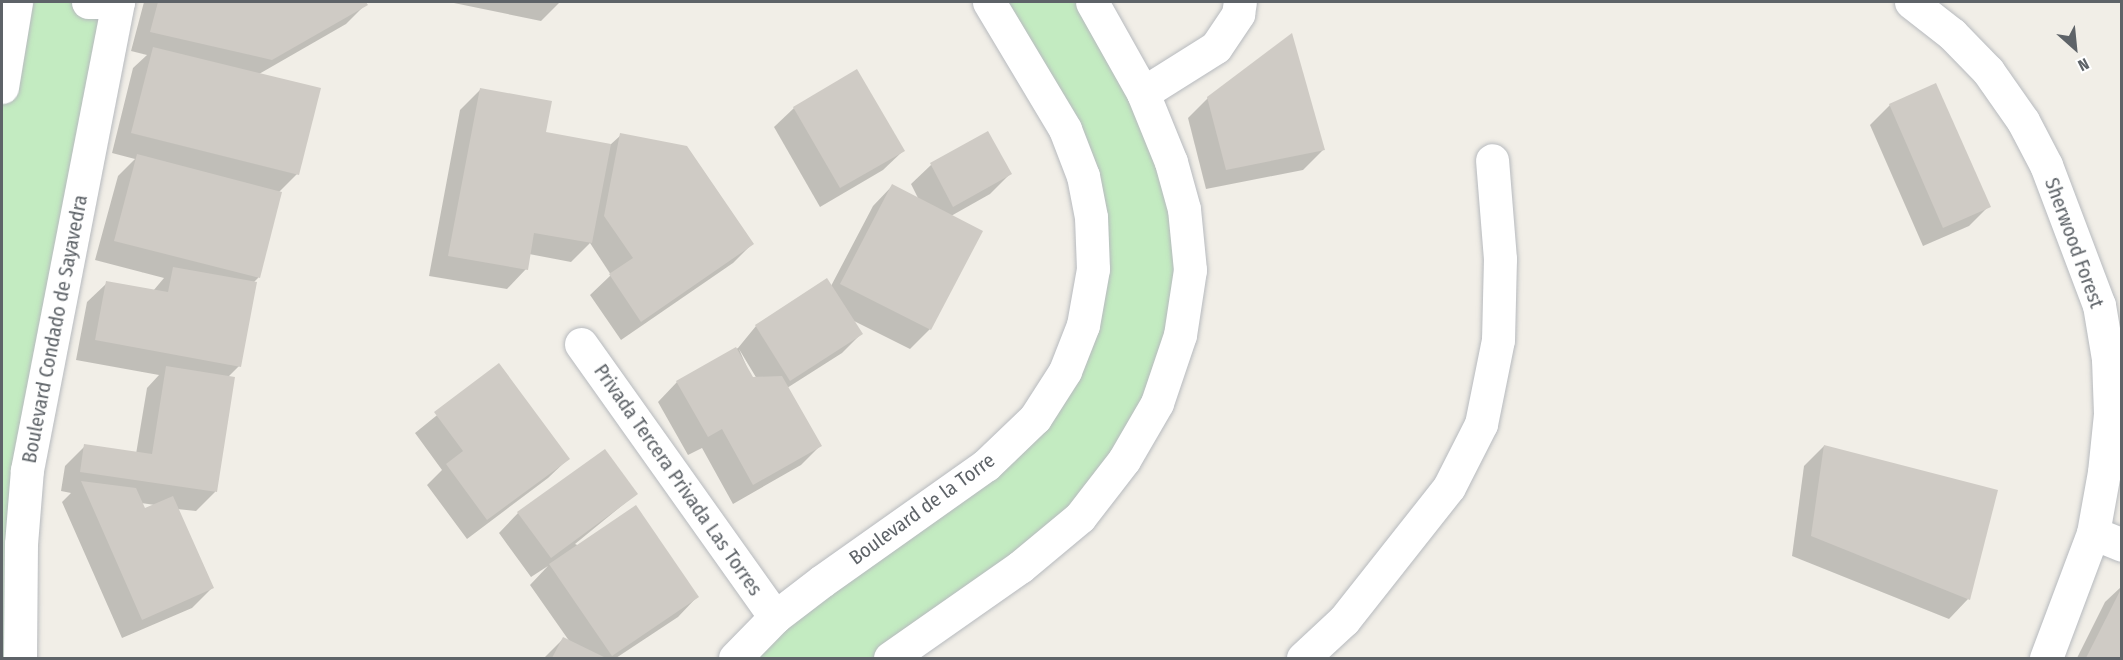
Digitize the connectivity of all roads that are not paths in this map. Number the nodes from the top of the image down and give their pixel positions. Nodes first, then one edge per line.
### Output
1 (16, 2) edge
2 (108, 2) edge
3 (989, 2) edge
4 (1092, 2) edge
5 (1240, 2) edge
6 (1911, 2) edge
7 (2, 87) edge
8 (1143, 93) junction
9 (1492, 160) dead end
10 (581, 344) dead end
11 (2107, 539) edge
12 (775, 617) junction
13 (20, 658) edge
14 (735, 658) edge
15 (890, 658) edge
16 (1303, 658) edge
17 (2046, 658) edge

1 - 7 street
2 - 13 street, Boulevard Condado de Sayavedra
3 - 12 street, Boulevard de la Torre
4 - 8 street
5 - 8 street
6 - 11 street, Sherwood Forest
8 - 15 street
9 - 16 street
10 - 12 street, Privada Tercera Privada Las Torres
11 - 17 street, Sherwood Forest
12 - 14 street, Boulevard de la Torre

